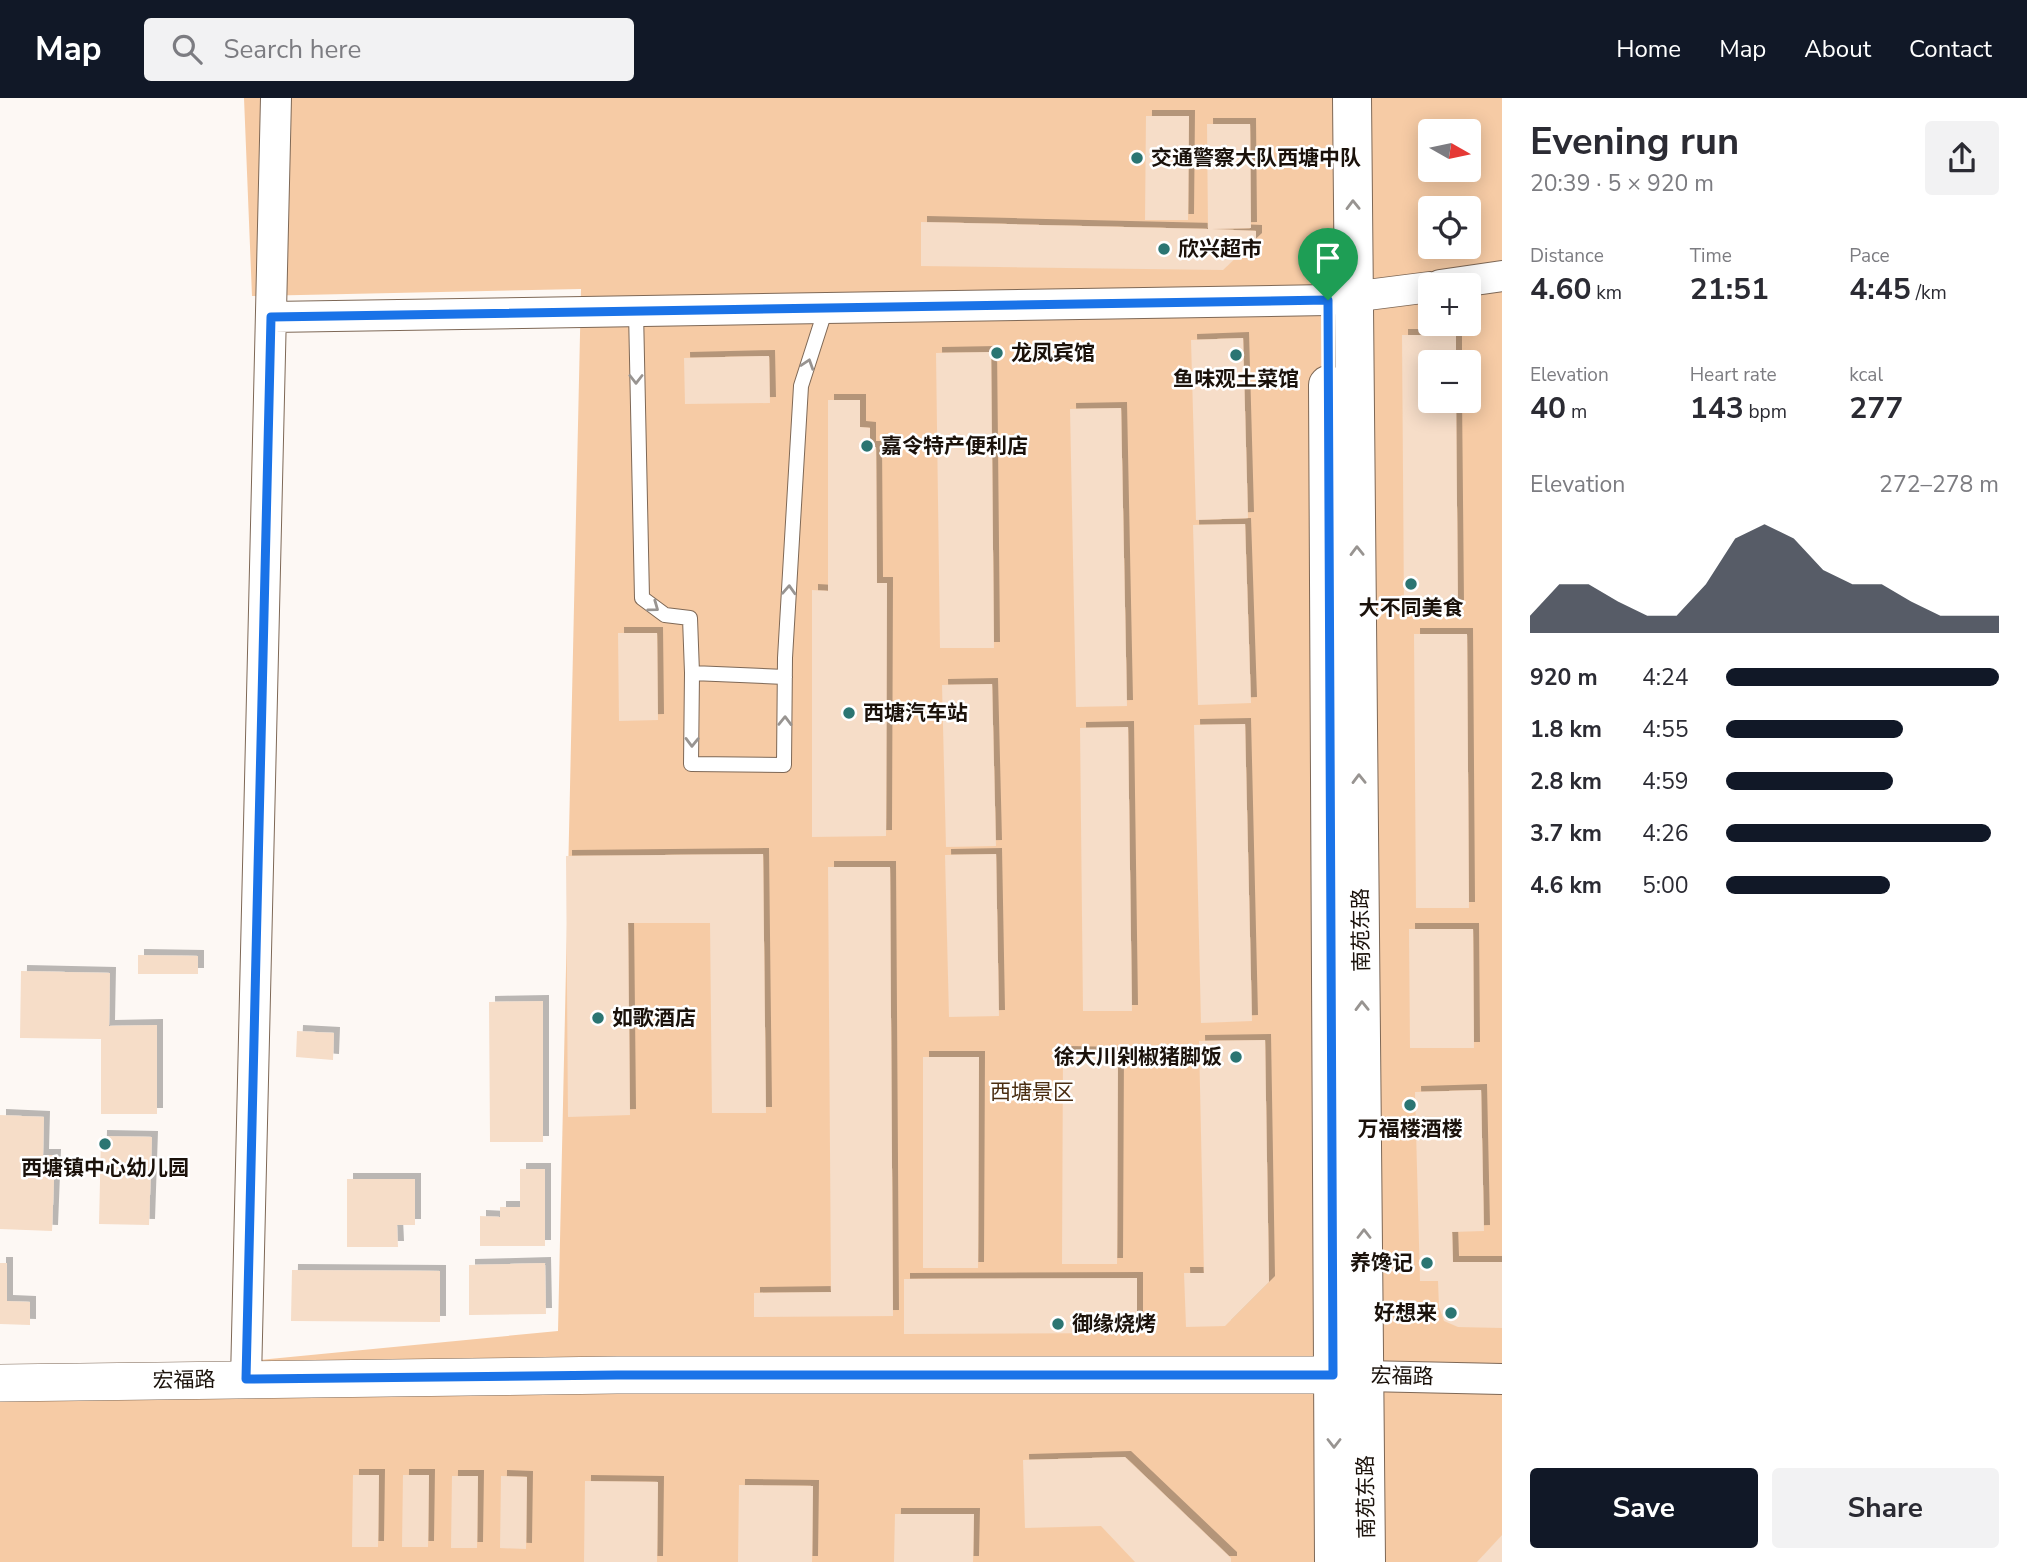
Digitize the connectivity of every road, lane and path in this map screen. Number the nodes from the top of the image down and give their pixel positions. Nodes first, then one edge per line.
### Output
1 (276, 98) edge
2 (1327, 98) edge
3 (1352, 98) edge
4 (1502, 276) edge
5 (1481, 279) edge
6 (1418, 289) edge
7 (1341, 299) junction
8 (826, 308) junction
9 (636, 311) junction
10 (271, 317) junction
11 (692, 673) junction
12 (785, 677) junction
13 (1349, 1375) junction
14 (246, 1379) junction
15 (1502, 1379) edge
16 (0, 1383) edge
17 (1335, 1562) edge
18 (1366, 1562) edge

1 - 10 street
2 - 7 main road
7 -> 3 main road
4 - 5 street
6 - 7 street
7 - 8 street
7 - 13 main road, 南苑东路
8 - 9 street
12 -> 8 lane
9 - 10 street
9 -> 11 lane
10 - 14 street
11 - 12 lane
11 -> 12 lane
13 - 14 street, 宏福路
13 - 15 street, 宏福路
13 -> 17 main road, 南苑东路
13 - 18 main road, 南苑东路
14 - 16 street, 宏福路

